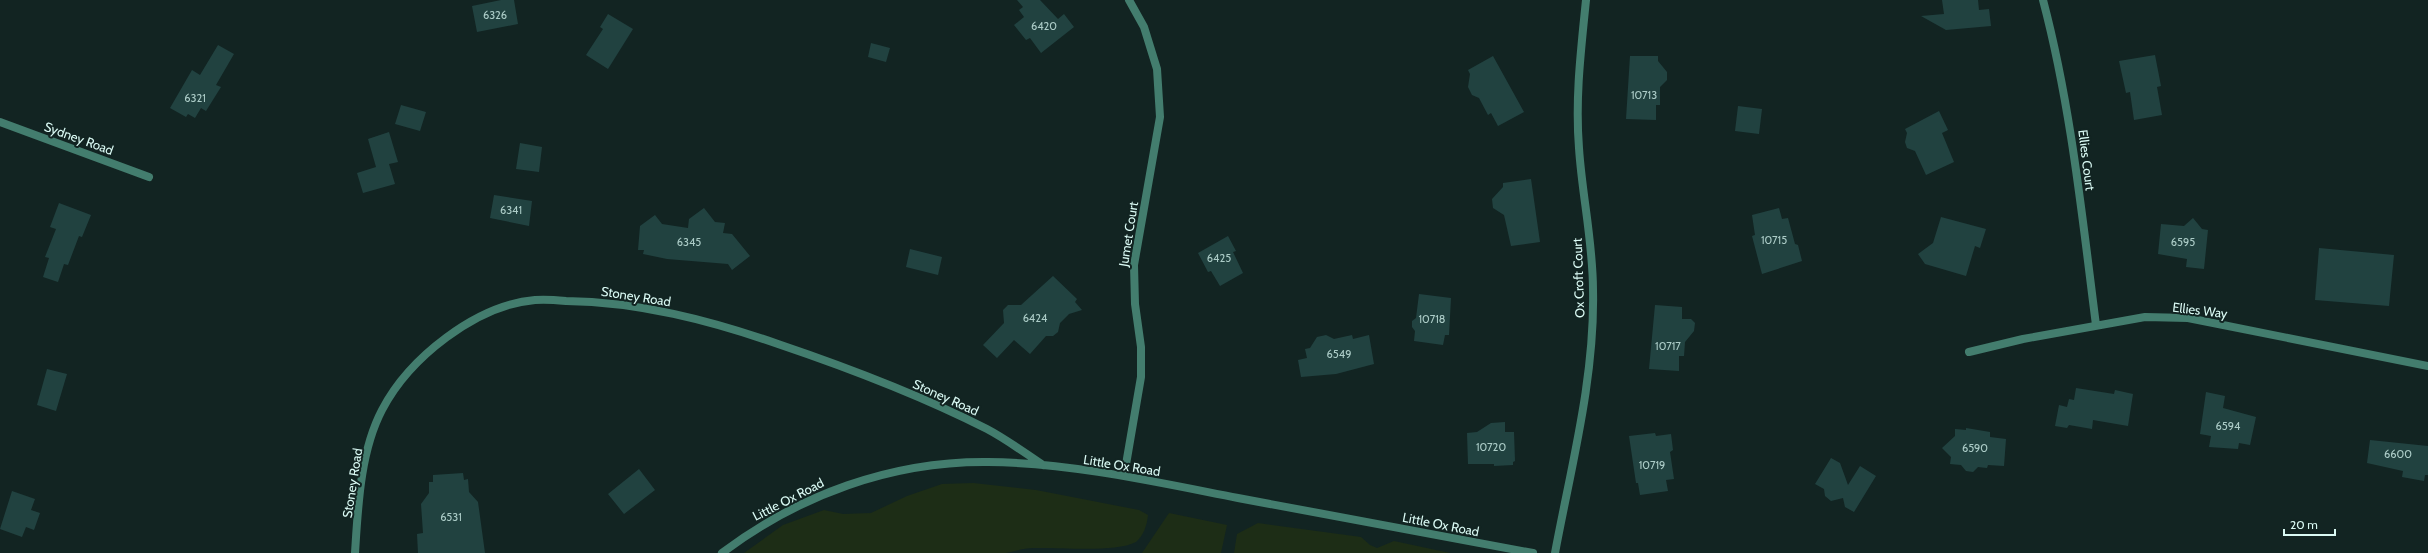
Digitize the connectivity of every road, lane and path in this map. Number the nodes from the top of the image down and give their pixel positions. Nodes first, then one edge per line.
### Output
1 (1129, 0) edge
2 (1586, 0) edge
3 (2043, 0) edge
4 (0, 122) edge
5 (149, 177) dead end
6 (2096, 325) junction
7 (1969, 352) dead end
8 (2428, 366) edge
9 (1043, 465) junction
10 (1124, 476) junction
11 (355, 553) edge
12 (722, 553) edge
13 (1533, 553) edge
14 (1555, 553) edge

1 - 10 street, Jumet Court
2 - 14 street, Ox Croft Court
3 - 6 street, Ellies Court
4 - 5 street, Sydney Road
6 - 7 street, Ellies Way
6 - 8 street, Ellies Way
9 - 10 street, Little Ox Road
9 - 11 street, Stoney Road
9 - 12 street, Little Ox Road
10 - 13 street, Little Ox Road

